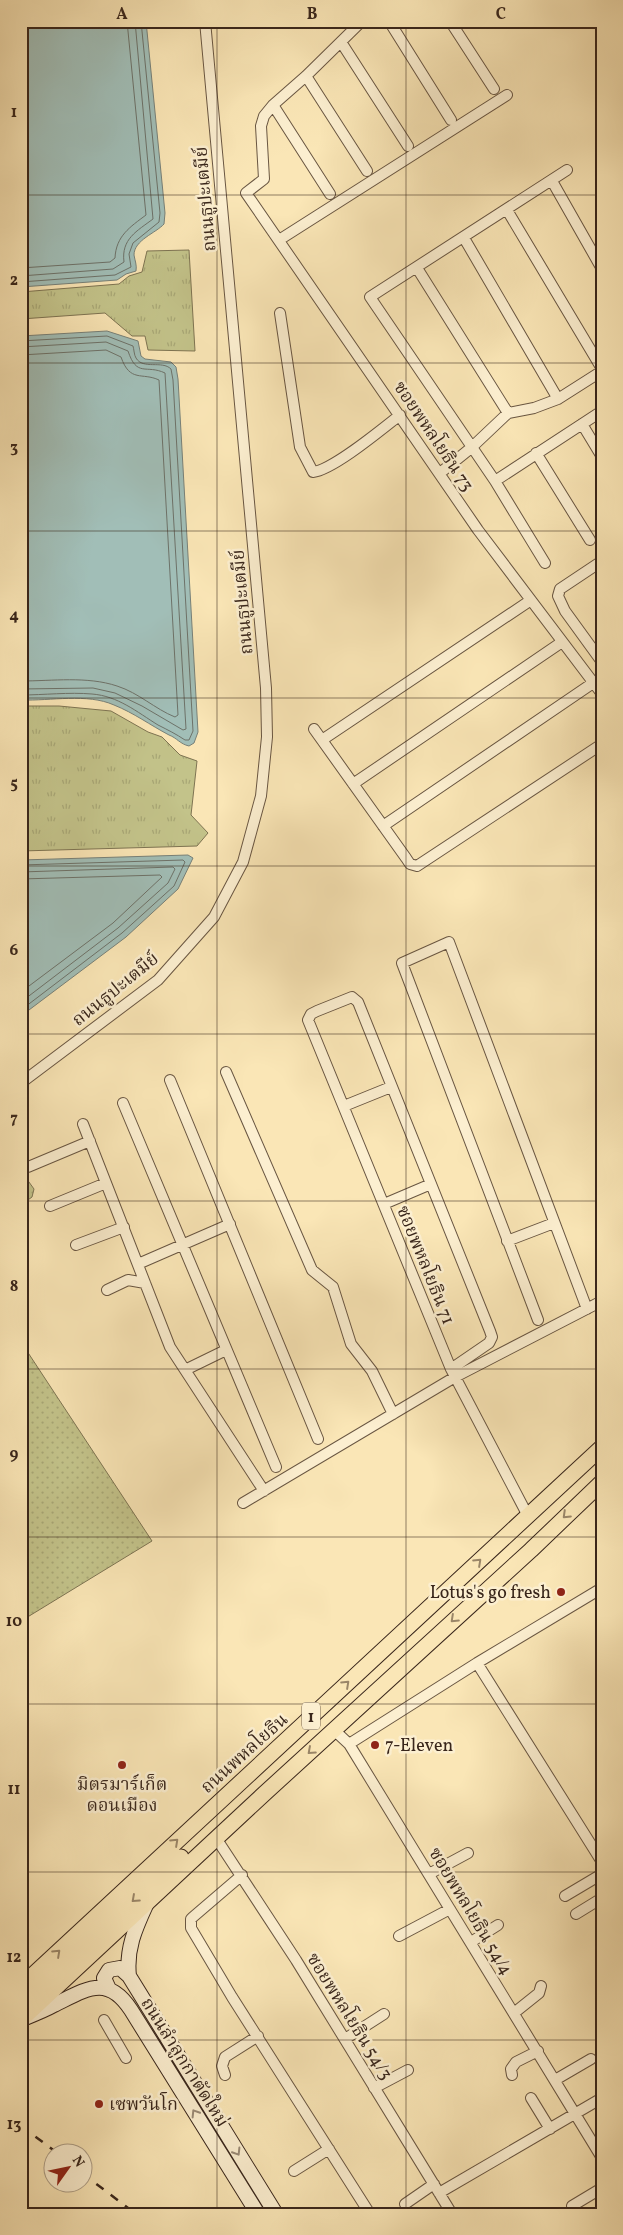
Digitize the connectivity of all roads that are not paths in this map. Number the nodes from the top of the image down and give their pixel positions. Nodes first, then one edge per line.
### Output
1 (205, 21) edge
2 (362, 21) edge
3 (389, 21) edge
4 (450, 21) edge
5 (341, 42) junction
6 (306, 76) junction
7 (494, 89) dead end
8 (507, 95) dead end
9 (273, 105) junction
10 (451, 120) dead end
11 (408, 146) dead end
12 (567, 170) dead end
13 (367, 171) dead end
14 (552, 181) junction
15 (330, 194) dead end
16 (507, 210) junction
17 (464, 238) junction
18 (279, 240) junction
19 (417, 268) junction
20 (602, 269) edge
21 (280, 313) dead end
22 (602, 370) edge
23 (558, 399) junction
24 (602, 411) edge
25 (508, 413) junction
26 (400, 415) junction
27 (582, 424) junction
28 (471, 448) junction
29 (536, 453) junction
30 (602, 457) edge
31 (440, 473) junction
32 (495, 481) junction
33 (590, 540) dead end
34 (602, 561) edge
35 (545, 563) dead end
36 (530, 600) junction
37 (562, 642) junction
38 (602, 662) edge
39 (593, 683) junction
40 (602, 694) edge
41 (314, 729) dead end
42 (322, 740) junction
43 (602, 744) edge
44 (353, 784) junction
45 (382, 826) junction
46 (226, 1072) dead end
47 (170, 1080) dead end
48 (21, 1083) edge
49 (391, 1087) junction
50 (124, 1102) dead end
51 (344, 1106) junction
52 (83, 1124) dead end
53 (90, 1141) junction
54 (28, 1166) dead end
55 (106, 1183) junction
56 (431, 1184) junction
57 (384, 1204) junction
58 (50, 1206) dead end
59 (554, 1223) junction
60 (230, 1224) junction
61 (124, 1227) junction
62 (507, 1241) junction
63 (76, 1244) dead end
64 (182, 1244) junction
65 (138, 1264) junction
66 (145, 1283) junction
67 (107, 1290) dead end
68 (602, 1301) edge
69 (587, 1309) junction
70 (538, 1320) dead end
71 (226, 1350) junction
72 (185, 1370) junction
73 (453, 1373) junction
74 (392, 1414) junction
75 (318, 1439) dead end
76 (602, 1447) edge
77 (276, 1467) dead end
78 (602, 1482) edge
79 (264, 1491) junction
80 (243, 1503) dead end
81 (528, 1516) junction
82 (602, 1588) edge
83 (477, 1663) junction
84 (320, 1709) junction
85 (334, 1730) junction
86 (349, 1744) junction
87 (247, 1810) junction
88 (216, 1838) junction
89 (468, 1853) dead end
90 (602, 1862) edge
91 (429, 1874) junction
92 (602, 1874) edge
93 (242, 1876) junction
94 (565, 1896) dead end
95 (602, 1898) edge
96 (146, 1905) junction
97 (450, 1909) junction
98 (576, 1914) dead end
99 (498, 1925) dead end
100 (399, 1936) dead end
101 (471, 1942) junction
102 (129, 1976) junction
103 (21, 1986) edge
104 (541, 1986) dead end
105 (109, 1989) junction
106 (514, 2013) junction
107 (384, 2014) dead end
108 (22, 2015) edge
109 (104, 2020) dead end
110 (258, 2036) junction
111 (345, 2039) junction
112 (538, 2051) junction
113 (126, 2058) dead end
114 (591, 2059) dead end
115 (408, 2070) dead end
116 (225, 2075) dead end
117 (512, 2075) dead end
118 (555, 2080) junction
119 (374, 2088) junction
120 (531, 2098) dead end
121 (602, 2098) edge
122 (576, 2113) junction
123 (550, 2129) junction
124 (329, 2149) junction
125 (602, 2158) edge
126 (294, 2170) dead end
127 (602, 2188) edge
128 (436, 2189) junction
129 (405, 2204) dead end
130 (572, 2206) dead end
131 (258, 2214) edge
132 (276, 2214) edge
133 (370, 2214) edge
134 (452, 2214) edge

1 - 48 street, ถนนธูปะเตมีย์
2 - 5 street
3 - 10 street
4 - 7 street
5 - 6 street
5 - 11 street
6 - 9 street
6 - 13 street
8 - 18 street
9 - 15 street
9 - 18 street, ซอยพหลโยธิน 73
12 - 14 street
14 - 16 street
14 - 20 street
16 - 17 street
16 - 22 street
17 - 19 street
17 - 23 street
18 - 26 street, ซอยพหลโยธิน 73
19 - 25 street
19 - 28 street
21 - 26 street
22 - 23 street
23 - 25 street
24 - 27 street
25 - 28 street
26 - 31 street, ซอยพหลโยธิน 73
27 - 29 street
27 - 30 street
28 - 31 street
28 - 32 street
29 - 32 street
29 - 33 street
31 - 36 street, ซอยพหลโยธิน 73
32 - 35 street
34 - 38 street
36 - 37 street, ซอยพหลโยธิน 73
36 - 42 street
37 - 39 street, ซอยพหลโยธิน 73
37 - 44 street
39 - 40 street, ซอยพหลโยธิน 73
39 - 45 street
41 - 42 street
42 - 44 street
43 - 45 street
44 - 45 street
46 - 74 street
47 - 60 street
49 - 51 street
49 - 51 street, ซอยพหลโยธิน 71
49 - 56 street
50 - 64 street
51 - 57 street, ซอยพหลโยธิน 71
52 - 53 street
53 - 54 street
53 - 55 street
55 - 58 street
55 - 61 street
56 - 57 street
56 - 73 street
57 - 73 street, ซอยพหลโยธิน 71
59 - 62 street
59 - 62 street
59 - 69 street
60 - 64 street
60 - 75 street
61 - 63 street
61 - 65 street
62 - 70 street
64 - 65 street
64 - 71 street
65 - 66 street
66 - 67 street
66 - 72 street
68 - 69 street
69 - 73 street
71 - 72 street
71 - 77 street
72 - 79 street
73 - 74 street
73 - 81 street, ซอยพหลโยธิน 71
74 - 79 street
76 - 81 main road, ถนนพหลโยธิน / 1
78 -> 85 main road, 1
79 - 80 street
84 -> 81 main road, ถนนพหลโยธิน / 1
82 - 83 street
83 - 86 street
83 - 90 street
84 - 85 main road
103 -> 84 main road, ถนนพหลโยธิน / 1
85 - 86 street, ซอยพหลโยธิน 54/4
85 -> 87 main road, 1
86 - 91 street, ซอยพหลโยธิน 54/4
87 - 88 main road, 1
87 -> 108 main road
88 - 93 street, ซอยพหลโยธิน 54/3
88 - 96 main road, 1
89 - 91 street
91 - 97 street, ซอยพหลโยธิน 54/4
92 - 94 street
93 - 110 street
93 - 111 street, ซอยพหลโยธิน 54/3
95 - 98 street
96 - 102 main road
96 - 108 main road, 1
97 - 100 street
97 - 101 street, ซอยพหลโยธิน 54/4
99 - 101 street
101 - 106 street, ซอยพหลโยธิน 54/4
102 - 105 main road
102 -> 132 main road, ถนนลำลูกกาตัดใหม่
104 - 106 street
105 - 108 main road
131 -> 105 main road, ถนนลำลูกกาตัดใหม่
106 - 112 street, ซอยพหลโยธิน 54/4
107 - 111 street
109 - 113 street
110 - 116 street
110 - 124 street
111 - 119 street, ซอยพหลโยธิน 54/3
112 - 117 street
112 - 118 street, ซอยพหลโยธิน 54/4
114 - 118 street
115 - 119 street
118 - 122 street, ซอยพหลโยธิน 54/4
119 - 128 street, ซอยพหลโยธิน 54/3
120 - 123 street
121 - 122 street
122 - 123 street
122 - 125 street, ซอยพหลโยธิน 54/4
123 - 128 street
124 - 126 street
124 - 133 street
127 - 130 street
128 - 129 street
128 - 134 street, ซอยพหลโยธิน 54/3

